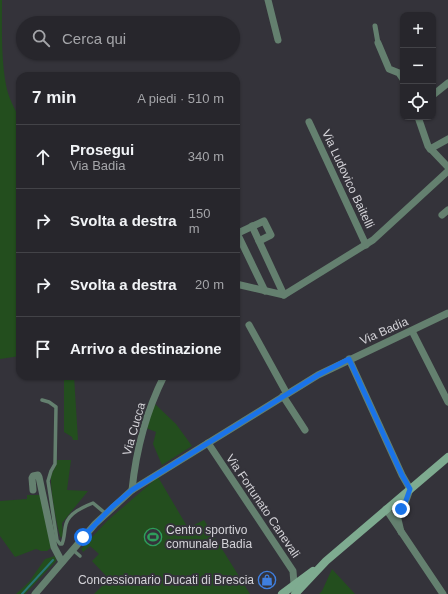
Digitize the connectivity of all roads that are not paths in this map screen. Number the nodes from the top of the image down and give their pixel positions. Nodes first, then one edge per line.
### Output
1 (268, 0) edge
2 (375, 26) dead end
3 (278, 40) dead end
4 (378, 43) joint
5 (400, 74) edge
6 (448, 83) edge
7 (436, 93) edge
8 (419, 120) edge
9 (310, 122) dead end
10 (448, 139) edge
11 (430, 149) junction
12 (448, 167) edge
13 (448, 171) edge
14 (448, 210) edge
15 (442, 215) dead end
16 (252, 226) junction
17 (240, 232) edge
18 (240, 239) edge
19 (259, 241) junction
20 (366, 245) junction
21 (240, 285) edge
22 (265, 291) junction
23 (284, 295) junction
24 (448, 313) edge
25 (249, 325) dead end
26 (412, 331) junction
27 (349, 359) junction
28 (162, 380) edge
29 (285, 395) junction
30 (42, 400) dead end
31 (448, 402) edge
32 (305, 430) dead end
33 (208, 443) junction
34 (448, 457) edge
35 (410, 489) junction
36 (33, 490) dead end
37 (132, 490) junction
38 (386, 509) junction
39 (105, 513) junction
40 (401, 532) junction
41 (73, 549) junction
42 (80, 556) dead end
43 (326, 561) junction
44 (62, 562) junction
45 (294, 584) junction
46 (35, 594) edge
47 (282, 594) edge
48 (295, 594) edge
49 (444, 594) edge

1 - 3 street
2 - 4 street
4 - 5 street
6 - 7 street
8 - 11 street
9 - 20 street, Via Ludovico Baitelli
10 - 11 street
11 - 12 street
13 - 20 street, Via Ludovico Baitelli
14 - 15 street
16 - 17 street
16 - 19 street
16 - 19 street
18 - 22 street
19 - 23 street
20 - 23 street, Via Ludovico Baitelli
21 - 22 street
22 - 23 street
24 - 26 street, Via Badia
25 - 29 street
26 - 27 street, Via Badia
26 - 31 street
27 - 29 street, Via Badia
27 - 35 street
28 - 37 street, Via Cucca
29 - 32 street
29 - 33 street, Via Badia
30 - 39 lane
33 - 37 street, Via Badia
33 - 45 street, Via Fortunato Canevali
34 - 35 main road
35 - 38 main road
35 - 40 street
36 - 44 street
37 - 39 street, Via Badia
38 - 40 street
38 - 43 main road
39 - 41 street, Via Badia
40 - 49 street
41 - 42 lane
41 - 44 street, Via Badia
43 - 45 main road
43 - 48 main road
44 - 46 street, Via Badia
45 - 47 main road

